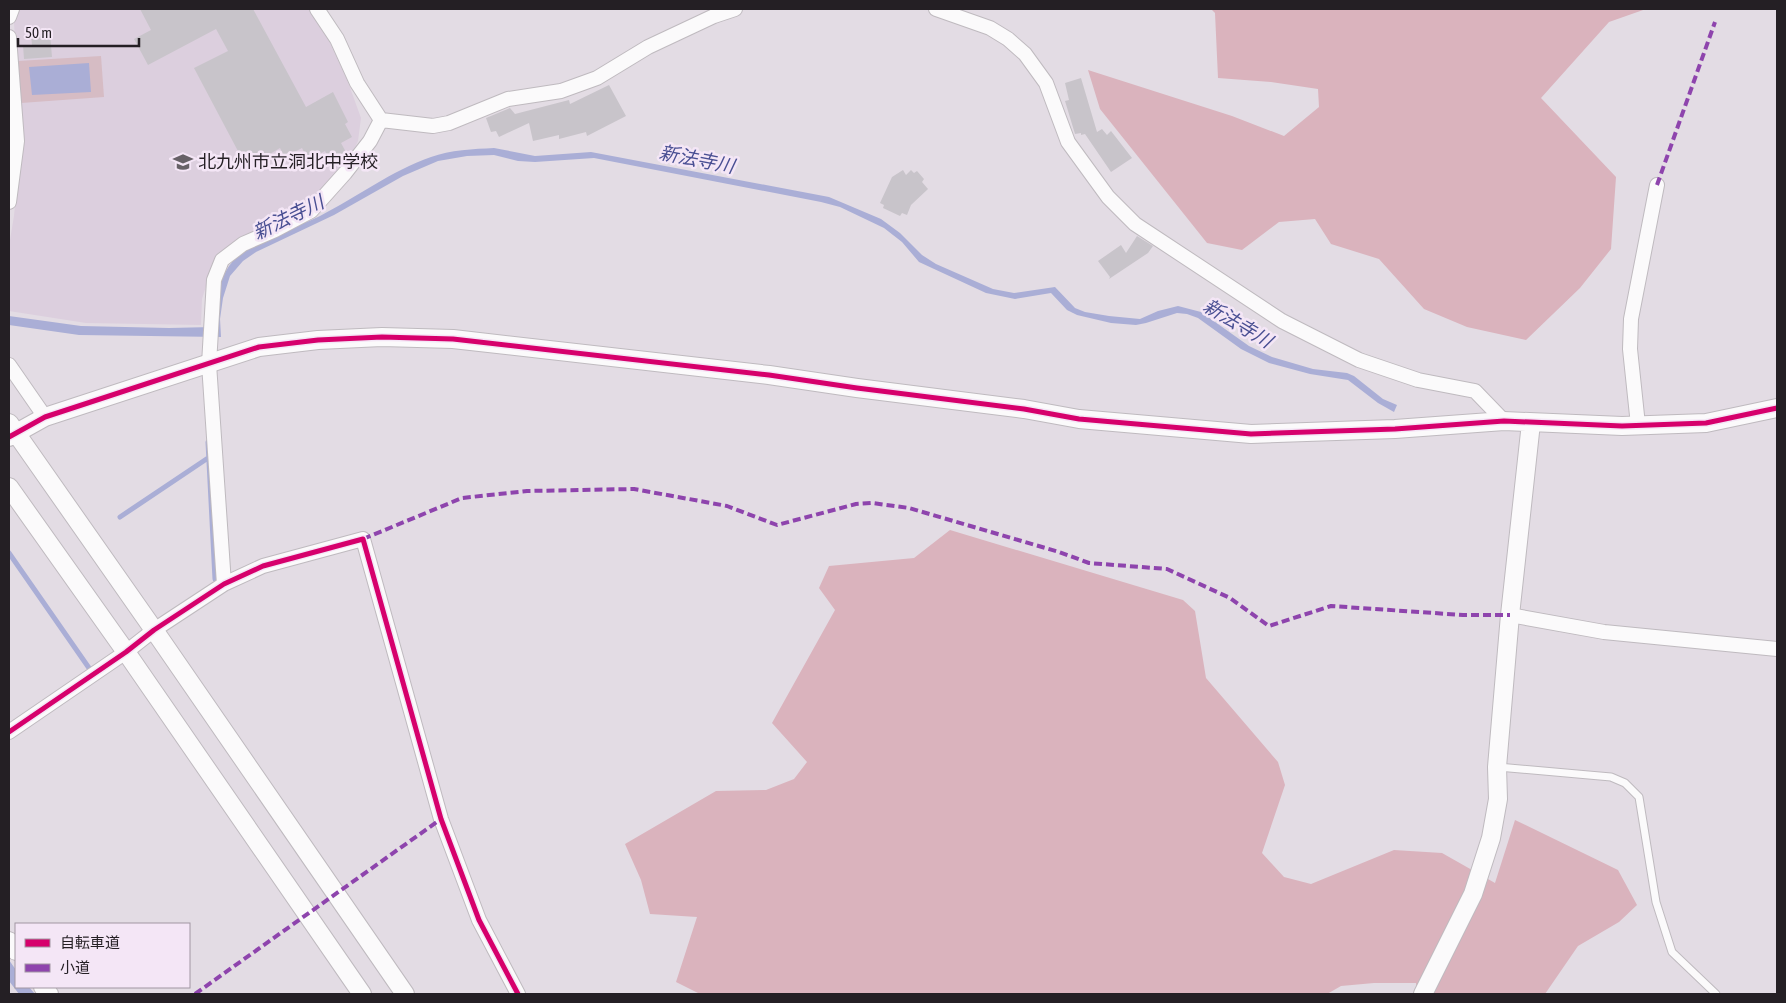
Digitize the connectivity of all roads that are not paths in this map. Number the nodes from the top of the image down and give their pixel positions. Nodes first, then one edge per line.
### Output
1 (12, 9) edge
2 (317, 9) edge
3 (735, 9) edge
4 (936, 9) edge
5 (9, 17) edge
6 (9, 37) edge
7 (381, 120) junction
8 (1657, 185) dead end
9 (9, 202) edge
10 (210, 364) junction
11 (9, 365) edge
12 (1777, 408) edge
13 (46, 417) junction
14 (1504, 421) junction
15 (1531, 423) junction
16 (1638, 426) junction
17 (11, 431) edge
18 (9, 487) edge
19 (224, 584) junction
20 (1510, 615) junction
21 (154, 630) junction
22 (1777, 648) edge
23 (126, 652) junction
24 (9, 732) edge
25 (1497, 767) junction
26 (362, 994) edge
27 (405, 994) edge
28 (518, 994) edge
29 (1423, 994) edge
30 (1716, 994) edge

1 - 5 street
2 - 7 street
3 - 7 street
4 - 14 street
6 - 9 street
7 - 10 street
8 - 16 street
10 - 13 street
10 - 14 street
10 - 19 street
11 - 13 street
12 - 16 street
13 - 17 street
14 - 15 street
15 - 16 street
15 - 20 street
17 - 21 street
18 - 23 street
19 - 21 street
19 - 28 street
20 - 22 street
20 - 25 street
21 - 23 street
21 - 27 street
23 - 24 street
23 - 26 street
25 - 29 street
25 - 30 lane

